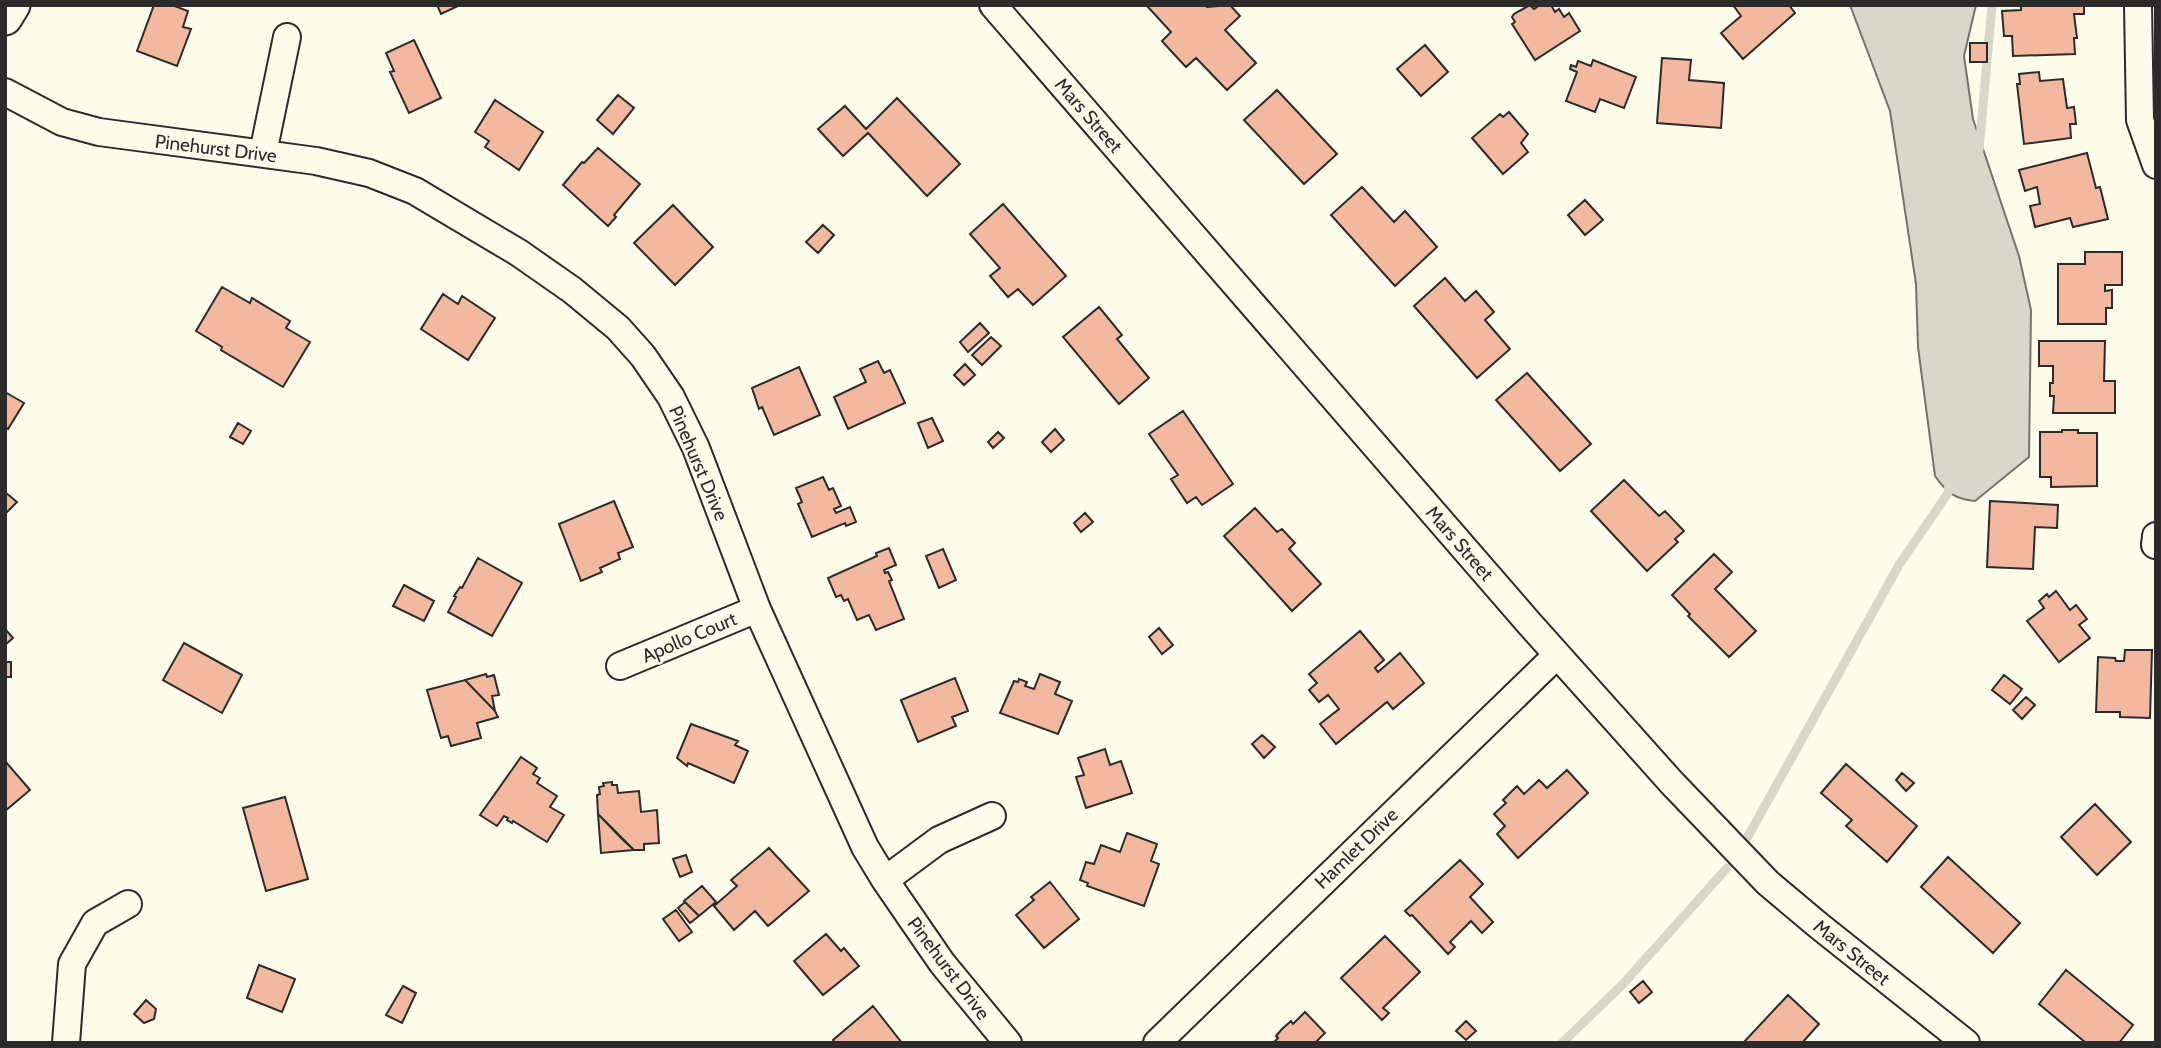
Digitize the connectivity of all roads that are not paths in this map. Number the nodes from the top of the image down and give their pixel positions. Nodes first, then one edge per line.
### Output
1 (13, 5) edge
2 (993, 5) edge
3 (2138, 5) edge
4 (5, 18) edge
5 (287, 37) dead end
6 (5, 92) edge
7 (262, 153) junction
8 (2156, 165) edge
9 (758, 609) junction
10 (1557, 655) junction
11 (620, 666) dead end
12 (992, 816) dead end
13 (885, 880) junction
14 (128, 904) dead end
15 (1951, 1038) edge
16 (66, 1043) edge
17 (1008, 1043) edge
18 (1157, 1043) edge

1 - 4 street
2 - 10 street, Mars Street
3 - 8 street
5 - 7 street
6 - 7 street, Pinehurst Drive
7 - 9 street, Pinehurst Drive
9 - 11 street, Apollo Court
9 - 13 street, Pinehurst Drive
10 - 15 street, Mars Street
10 - 18 street, Hamlet Drive
12 - 13 street
13 - 17 street, Pinehurst Drive
14 - 16 street

